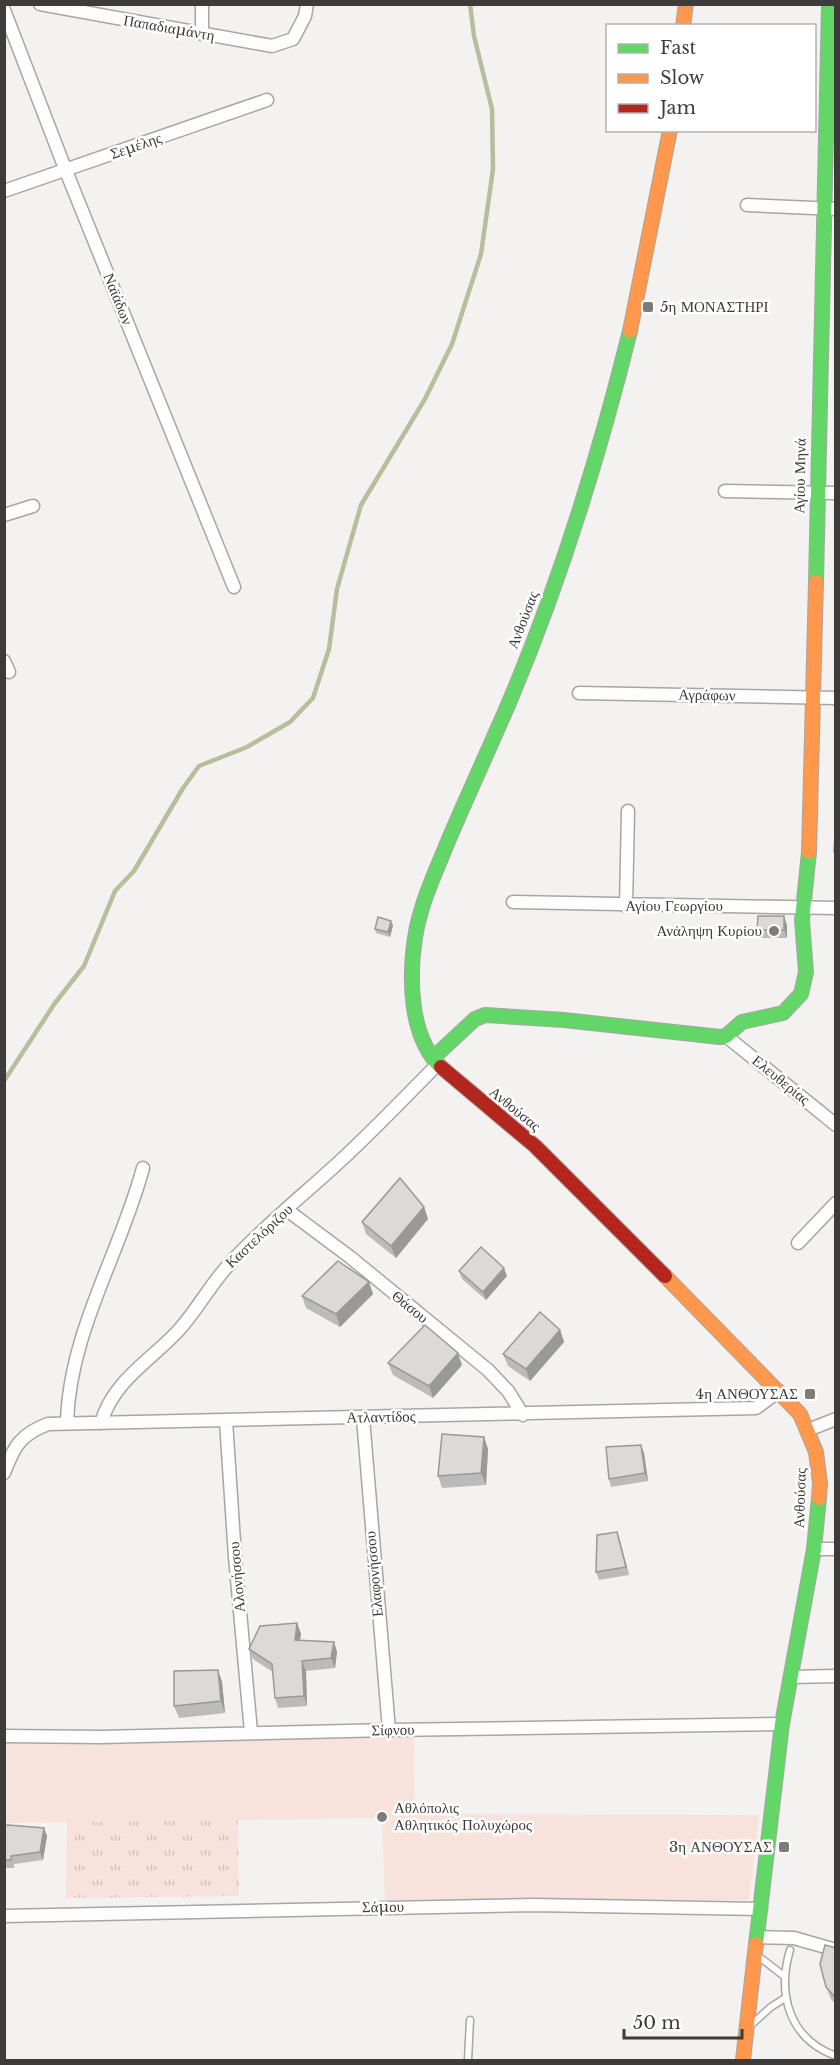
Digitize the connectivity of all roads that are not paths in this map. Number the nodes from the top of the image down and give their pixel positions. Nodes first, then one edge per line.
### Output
1 (40, 4) edge
2 (202, 4) edge
3 (307, 4) edge
4 (686, 4) edge
5 (829, 4) edge
6 (79, 8) edge
7 (4, 10) edge
8 (683, 24) edge
9 (202, 34) junction
10 (267, 100) dead end
11 (670, 132) edge
12 (66, 171) junction
13 (4, 191) edge
14 (747, 205) dead end
15 (829, 209) edge
16 (725, 491) dead end
17 (816, 493) junction
18 (836, 493) edge
19 (33, 506) dead end
20 (4, 515) edge
21 (234, 587) dead end
22 (579, 693) dead end
23 (813, 697) junction
24 (836, 698) edge
25 (628, 811) dead end
26 (513, 902) dead end
27 (626, 906) junction
28 (803, 907) junction
29 (836, 908) edge
30 (726, 1036) junction
31 (436, 1061) junction
32 (836, 1125) edge
33 (143, 1168) dead end
34 (836, 1203) edge
35 (286, 1210) junction
36 (798, 1243) dead end
37 (779, 1391) junction
38 (523, 1415) junction
39 (363, 1418) junction
40 (836, 1419) edge
41 (226, 1421) junction
42 (68, 1423) junction
43 (101, 1423) junction
44 (808, 1430) junction
45 (4, 1473) edge
46 (814, 1549) junction
47 (836, 1549) edge
48 (836, 1676) edge
49 (790, 1677) junction
50 (782, 1724) junction
51 (389, 1730) junction
52 (251, 1732) junction
53 (4, 1736) edge
54 (761, 1910) junction
55 (4, 1916) edge
56 (757, 1937) junction
57 (790, 1950) dead end
58 (836, 1950) edge
59 (755, 1953) junction
60 (784, 1976) junction
61 (785, 1998) junction
62 (470, 2020) dead end
63 (746, 2030) junction
64 (836, 2056) edge
65 (742, 2057) edge
66 (468, 2061) edge

1 - 6 street, Παπαδιαμάντη
2 - 9 street
3 - 9 street, Παπαδιαμάντη
4 - 8 street
5 - 15 street, Αγίου Μηνά
6 - 9 street, Παπαδιαμάντη
7 - 12 street, Ναϊάδων
10 - 12 street, Σεμέλης
11 - 31 street, Ανθούσας
12 - 13 street, Σεμέλης
12 - 21 street, Ναϊάδων
14 - 15 street
15 - 17 street, Αγίου Μηνά
16 - 17 street
17 - 18 street
17 - 23 street, Αγίου Μηνά
19 - 20 street
22 - 23 street, Αγράφων
23 - 24 street, Αγράφων
23 - 28 street, Αγίου Μηνά
25 - 27 street
26 - 27 street, Αγίου Γεωργίου
27 - 28 street, Αγίου Γεωργίου
28 - 29 street, Αγίου Γεωργίου
28 - 30 street, Αγίου Μηνά
30 - 31 street
30 - 32 street, Ελευθερίας
31 - 35 street, Καστελόριζου
31 - 37 street, Ανθούσας
33 - 42 street
34 - 36 street
35 - 38 street, Θάσου
35 - 43 street, Καστελόριζου
37 - 38 street, Ατλαντίδος
37 - 44 street, Ανθούσας
38 - 39 street, Ατλαντίδος
39 - 41 street, Ατλαντίδος
39 - 51 street, Ελαφονήσσου
40 - 44 street
41 - 43 street, Ατλαντίδος
41 - 52 street, Αλονήσσου
42 - 43 street, Ατλαντίδος
42 - 45 street, Ατλαντίδος
44 - 46 street, Ανθούσας
46 - 47 street
46 - 49 street, Ανθούσας
48 - 49 street
49 - 50 street, Ανθούσας
50 - 51 street, Σίφνου
50 - 54 street, Ανθούσας
51 - 52 street, Σίφνου
52 - 53 street, Σίφνου
54 - 55 street, Σάμου
54 - 56 street, Ανθούσας
56 - 58 street
56 - 59 street, Ανθούσας
57 - 60 lane
59 - 60 lane
59 - 63 street, Ανθούσας
60 - 61 lane
61 - 63 lane
61 - 64 lane
62 - 66 lane
63 - 65 street, Ανθούσας

